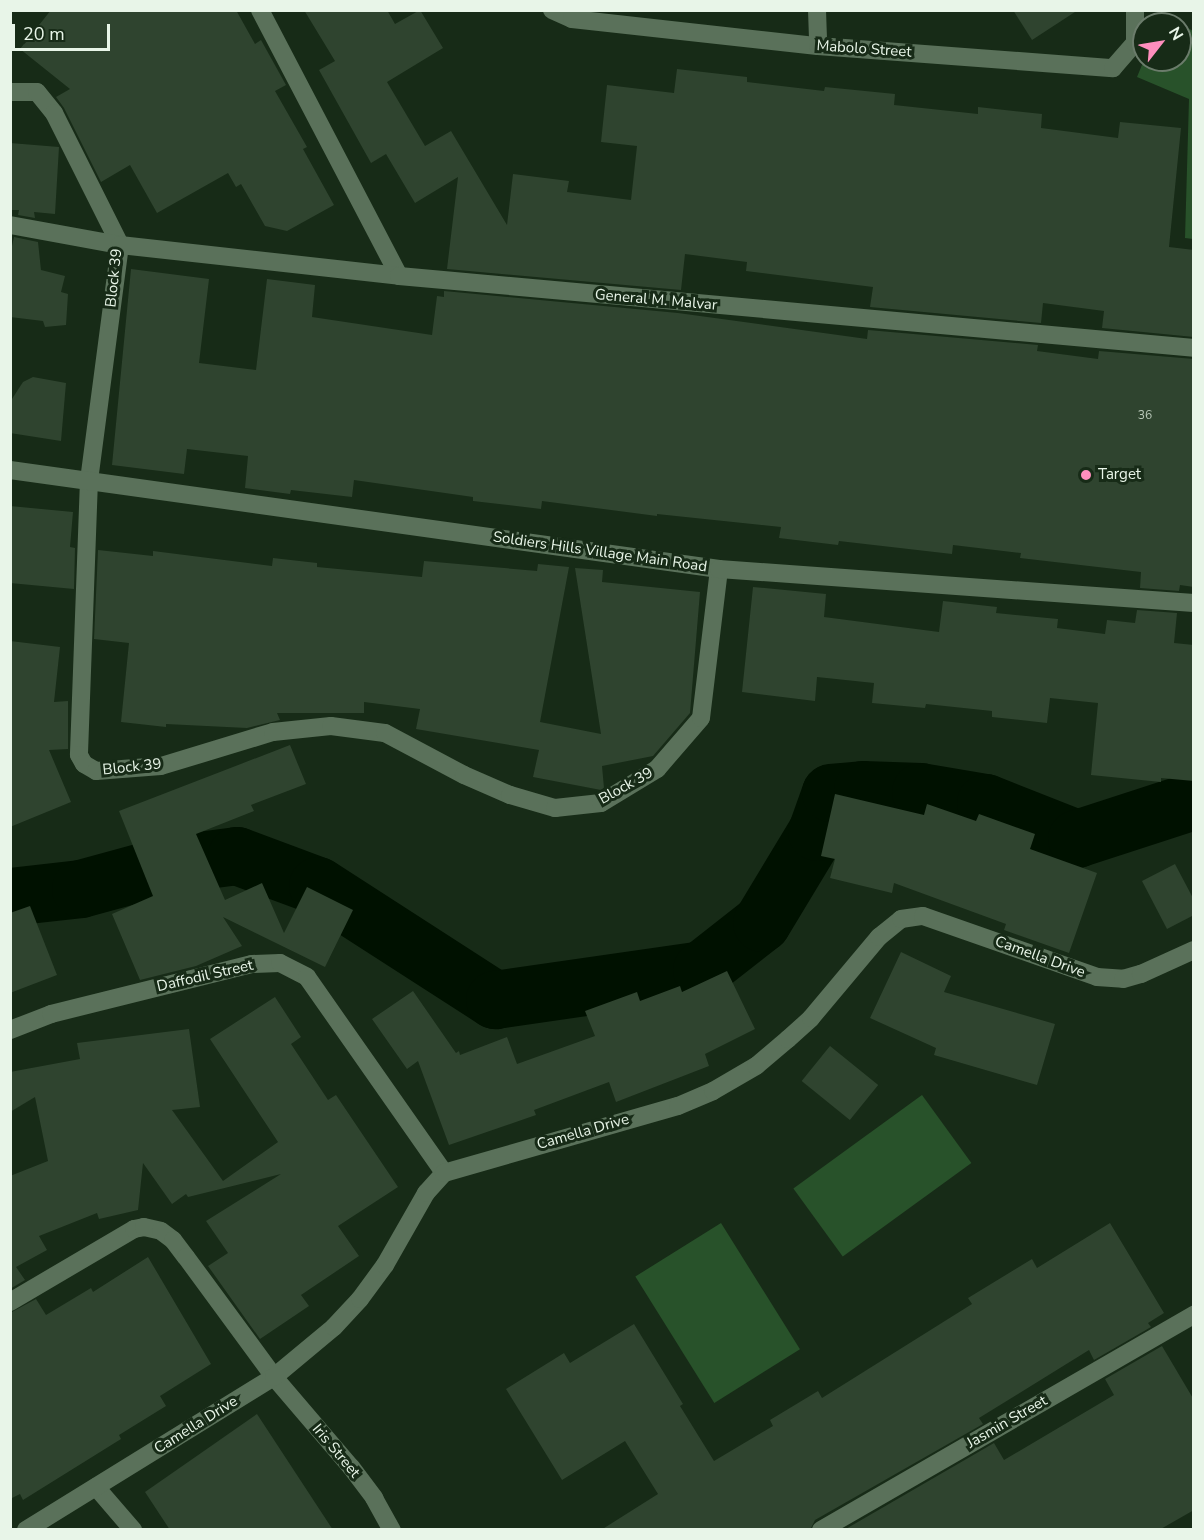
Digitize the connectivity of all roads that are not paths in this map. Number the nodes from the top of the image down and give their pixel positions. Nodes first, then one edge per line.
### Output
1 (260, 10) edge
2 (552, 10) edge
3 (817, 10) edge
4 (1135, 10) edge
5 (818, 46) junction
6 (10, 92) edge
7 (10, 225) edge
8 (120, 245) junction
9 (399, 276) junction
10 (1194, 348) edge
11 (10, 470) edge
12 (88, 480) junction
13 (719, 569) junction
14 (1194, 603) edge
15 (1194, 950) edge
16 (10, 1030) edge
17 (444, 1173) junction
18 (10, 1302) edge
19 (1192, 1318) edge
20 (274, 1377) junction
21 (96, 1487) junction
22 (27, 1530) edge
23 (133, 1530) edge
24 (392, 1530) edge
25 (821, 1530) edge

1 - 9 street
2 - 5 street, Mabolo Street
3 - 5 street
4 - 5 street, Mabolo Street
6 - 8 street, Block 39
7 - 8 street, General M. Malvar
8 - 9 street, General M. Malvar
8 - 12 street, Block 39
9 - 10 street, General M. Malvar
11 - 12 street, Soldiers Hills Village Main Road
12 - 13 street, Soldiers Hills Village Main Road
12 - 13 street, Block 39
13 - 14 street, Soldiers Hills Village Main Road
15 - 17 street, Camella Drive
16 - 17 street, Daffodil Street
17 - 20 street, Camella Drive
18 - 20 street, Iris Street
19 - 25 street, Jasmin Street
20 - 21 street, Camella Drive
20 - 24 street, Iris Street
21 - 22 street, Camella Drive
21 - 23 street

